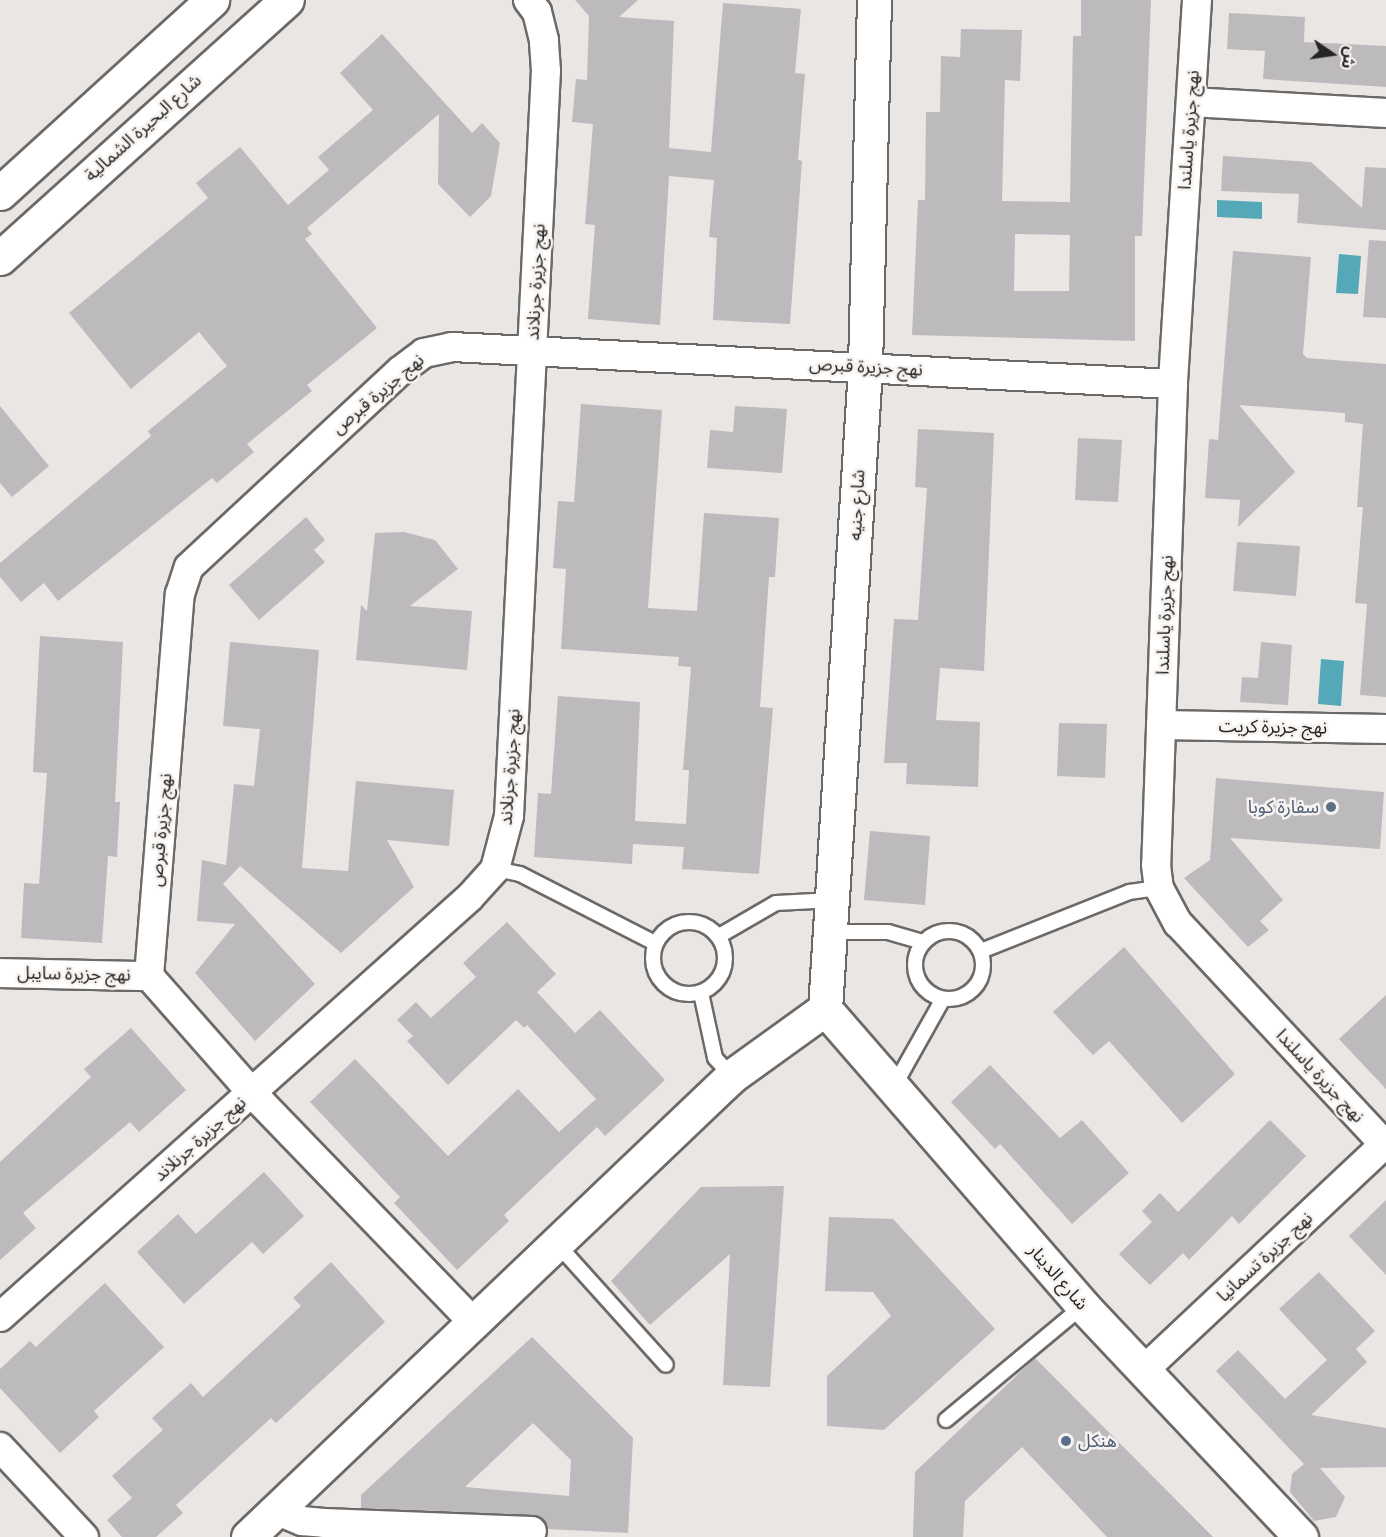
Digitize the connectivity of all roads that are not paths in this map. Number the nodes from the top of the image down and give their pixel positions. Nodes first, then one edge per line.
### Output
1 (212, 0) edge
2 (286, 0) edge
3 (528, 0) edge
4 (874, 0) edge
5 (1197, 0) edge
6 (1191, 102) junction
7 (1386, 113) edge
8 (0, 193) edge
9 (0, 258) edge
10 (532, 351) junction
11 (865, 367) junction
12 (1173, 384) junction
13 (1161, 725) junction
14 (1386, 729) edge
15 (495, 869) junction
16 (1160, 888) junction
17 (834, 900) junction
18 (832, 932) junction
19 (719, 936) junction
20 (924, 942) junction
21 (655, 943) junction
22 (981, 951) junction
23 (0, 973) edge
24 (149, 976) junction
25 (701, 993) junction
26 (943, 999) junction
27 (825, 1009) junction
28 (732, 1076) junction
29 (893, 1088) junction
30 (252, 1093) junction
31 (1385, 1144) edge
32 (558, 1245) junction
33 (1083, 1306) junction
34 (0, 1317) edge
35 (475, 1324) junction
36 (666, 1365) dead end
37 (1144, 1370) junction
38 (946, 1420) dead end
39 (0, 1447) edge
40 (261, 1529) edge
41 (532, 1531) dead end
42 (84, 1537) edge
43 (1301, 1537) edge

1 - 8 street
2 - 9 street, شارع البحيرة الشمالية
3 - 10 street, نهج جزيرة جرنلاند
4 - 11 street, شارع جنيه
5 - 6 street, نهج جزيرة ياسلندا
6 - 7 street
6 - 12 street, نهج جزيرة ياسلندا
10 - 11 street, نهج جزيرة قبرص
10 - 15 street, نهج جزيرة جرنلاند
10 - 24 street, نهج جزيرة قبرص
11 - 12 street, نهج جزيرة قبرص
11 - 17 street, شارع جنيه
12 - 13 street, نهج جزيرة ياسلندا
13 - 14 street, نهج جزيرة كريت
13 - 16 street, نهج جزيرة ياسلندا
15 - 21 lane
15 - 30 street, نهج جزيرة جرنلاند
16 - 22 lane
16 - 31 street, نهج جزيرة ياسلندا
17 - 18 street, شارع جنيه
17 - 19 lane
18 - 20 lane
18 - 27 street, شارع جنيه
19 - 21 lane
19 - 25 lane
20 - 22 lane
20 - 26 lane
21 - 25 lane
22 - 26 lane
23 - 24 street, نهج جزيرة سايبل
24 - 30 street
25 - 28 lane
26 - 29 lane
27 - 28 street
27 - 29 street, شارع الدينار
28 - 32 street
29 - 33 street, شارع الدينار
30 - 34 street, نهج جزيرة جرنلاند
30 - 35 street
31 - 37 street, نهج جزيرة تسمانيا
32 - 35 street
32 - 36 lane
33 - 37 street, شارع الدينار
33 - 38 lane
35 - 40 street
37 - 43 street, شارع الدينار
39 - 42 street
40 - 41 street

